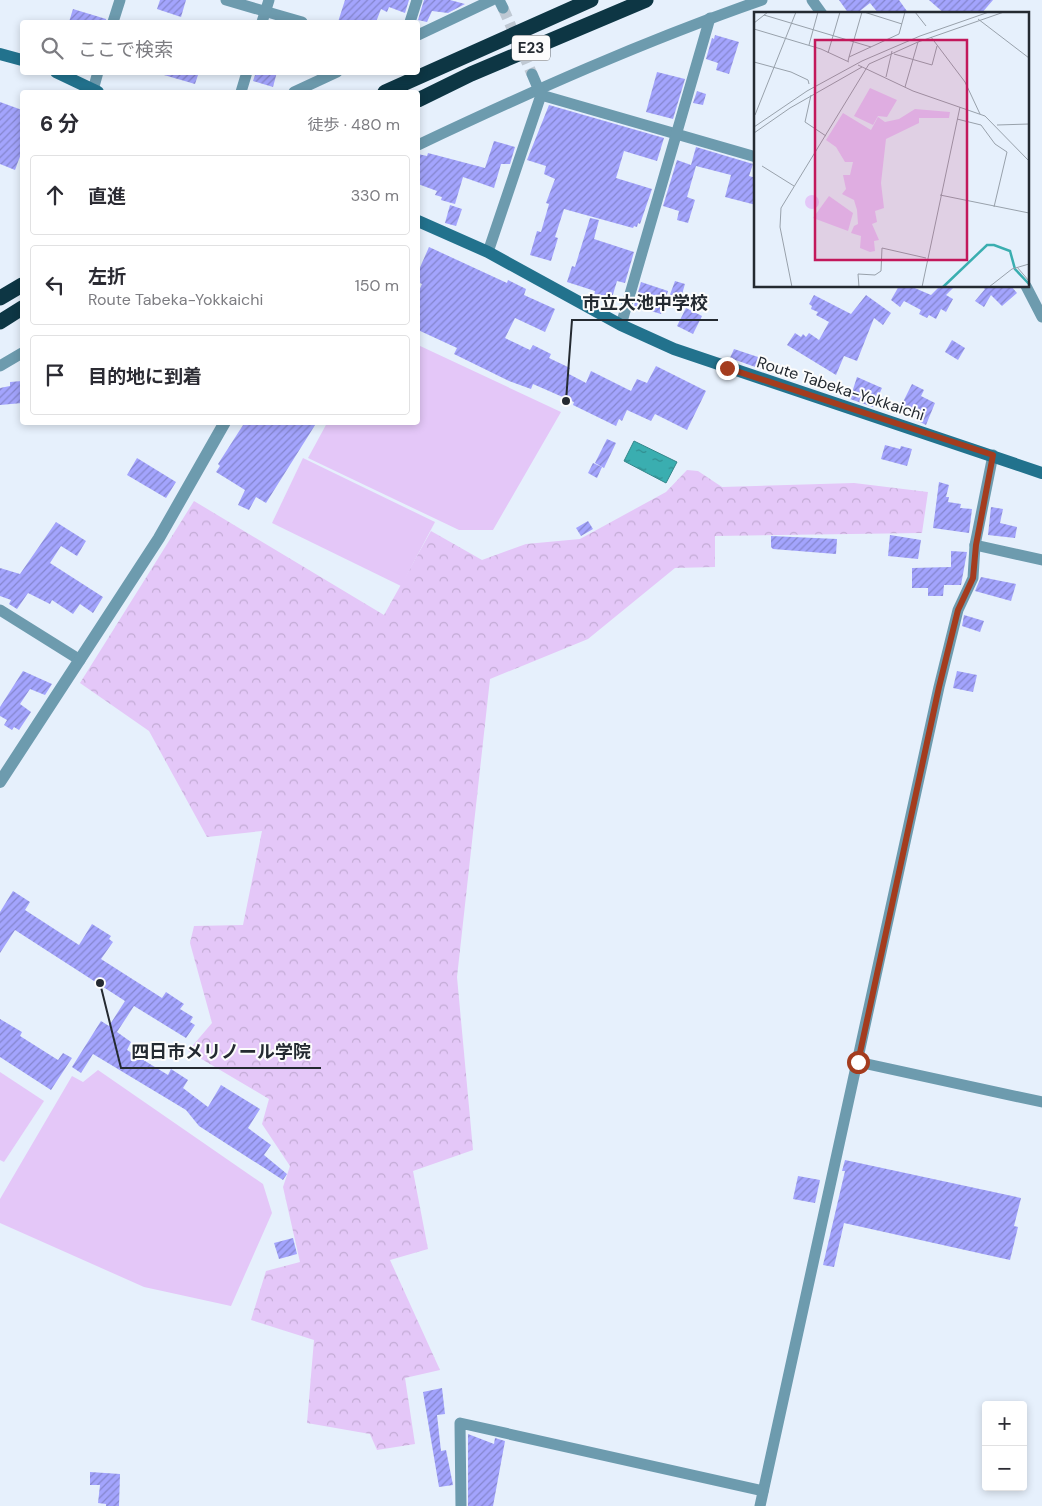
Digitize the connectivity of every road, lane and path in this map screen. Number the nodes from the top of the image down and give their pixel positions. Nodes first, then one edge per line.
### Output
1 (120, 0) edge
2 (226, 0) edge
3 (417, 0) edge
4 (492, 0) edge
5 (591, 0) edge
6 (646, 0) edge
7 (762, 0) edge
8 (812, 0) edge
9 (265, 11) edge
10 (821, 12) edge
11 (710, 18) junction
12 (115, 20) edge
13 (295, 20) edge
14 (411, 20) edge
15 (420, 34) edge
16 (0, 54) edge
17 (20, 59) edge
18 (532, 74) tunnel mouth
19 (62, 75) edge
20 (98, 75) edge
21 (246, 75) edge
22 (331, 75) edge
23 (94, 90) edge
24 (96, 90) edge
25 (242, 90) edge
26 (298, 90) edge
27 (389, 90) edge
28 (539, 91) junction
29 (420, 99) edge
30 (677, 134) junction
31 (420, 144) edge
32 (754, 156) edge
33 (420, 222) edge
34 (488, 252) junction
35 (20, 285) edge
36 (1027, 288) edge
37 (0, 298) edge
38 (20, 309) edge
39 (1042, 317) edge
40 (0, 322) edge
41 (620, 325) junction
42 (20, 354) edge
43 (0, 366) edge
44 (223, 425) edge
45 (993, 455) junction
46 (1042, 473) edge
47 (976, 545) junction
48 (1042, 560) edge
49 (0, 610) edge
50 (80, 660) junction
51 (0, 782) edge
52 (858, 1062) junction
53 (1042, 1102) edge
54 (763, 1491) junction
55 (461, 1506) edge
56 (760, 1506) edge

1 - 12 street
2 - 9 street
3 - 14 street
4 - 15 street
5 - 27 highway, E23
6 - 29 highway, E23
7 - 11 street
8 - 10 street
9 - 13 street
11 - 28 street
11 - 30 street
16 - 17 main road
18 - 28 street
19 - 23 main road
20 - 24 street
21 - 25 street
22 - 26 street
28 - 30 street
28 - 31 street
28 - 34 street
30 - 32 street
30 - 41 street
33 - 34 main road, Route Tabeka-Yokkaichi
34 - 41 main road, Route Tabeka-Yokkaichi
35 - 37 highway
36 - 39 street
38 - 40 highway
41 - 45 main road, Route Tabeka-Yokkaichi
42 - 43 street
44 - 50 street
45 - 46 main road, Route Tabeka-Yokkaichi
45 - 47 street
47 - 48 street
47 - 52 street
49 - 50 street
50 - 51 street
52 - 53 street
52 - 54 street
54 - 55 street
54 - 56 street

